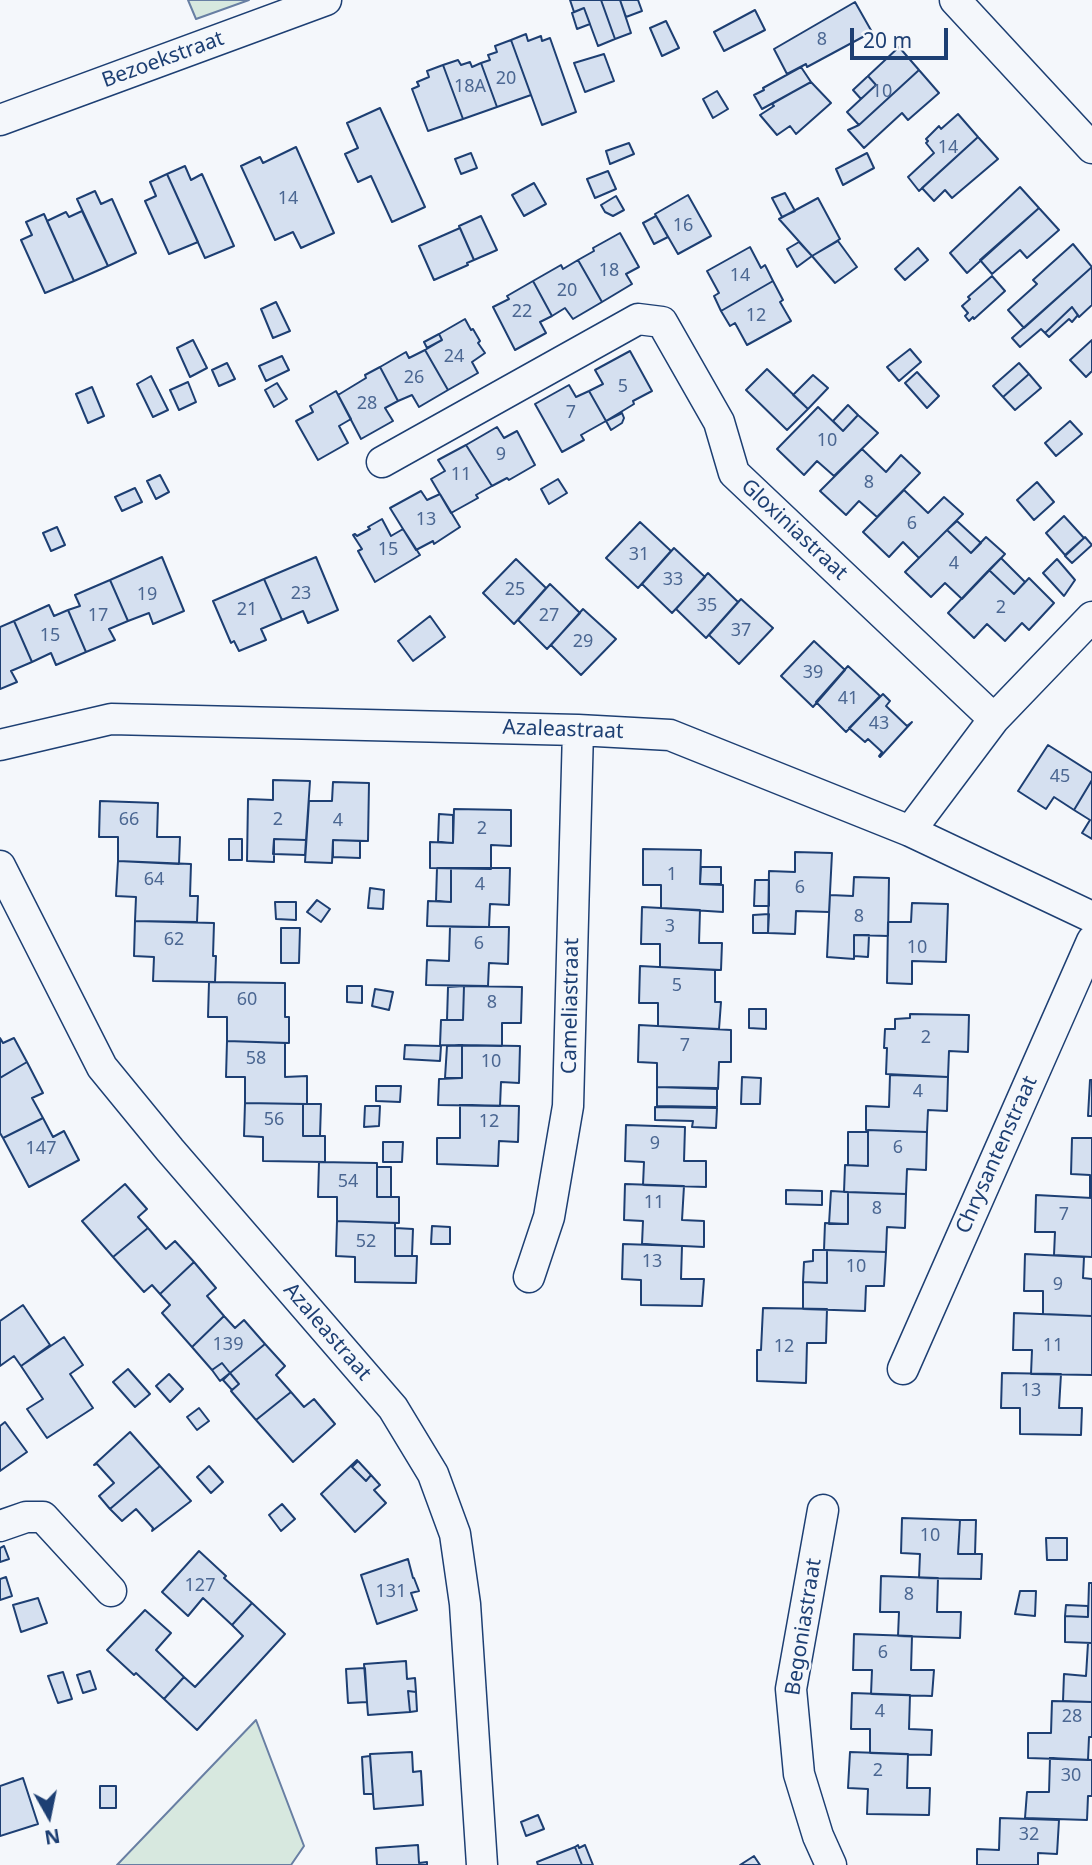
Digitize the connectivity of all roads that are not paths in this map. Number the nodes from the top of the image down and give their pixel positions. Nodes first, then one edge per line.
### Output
1 (326, 0) edge
2 (955, 0) edge
3 (0, 120) edge
4 (1092, 148) edge
5 (382, 462) dead end
6 (1092, 617) edge
7 (995, 719) junction
8 (578, 730) junction
9 (0, 745) edge
10 (910, 831) junction
11 (0, 866) edge
12 (1092, 917) edge
13 (1092, 941) edge
14 (529, 1277) dead end
15 (903, 1369) dead end
16 (824, 1510) dead end
17 (0, 1526) edge
18 (111, 1591) dead end
19 (482, 1865) edge
20 (831, 1865) edge

1 - 3 street, Bezoekstraat
2 - 4 street
5 - 7 street, Gloxiniastraat
6 - 7 street
7 - 10 street
8 - 9 street, Azaleastraat
8 - 10 street, Azaleastraat
8 - 14 street, Cameliastraat
10 - 12 street, Azaleastraat
11 - 19 street, Azaleastraat
13 - 15 street, Chrysantenstraat
16 - 20 street, Begoniastraat
17 - 18 street

